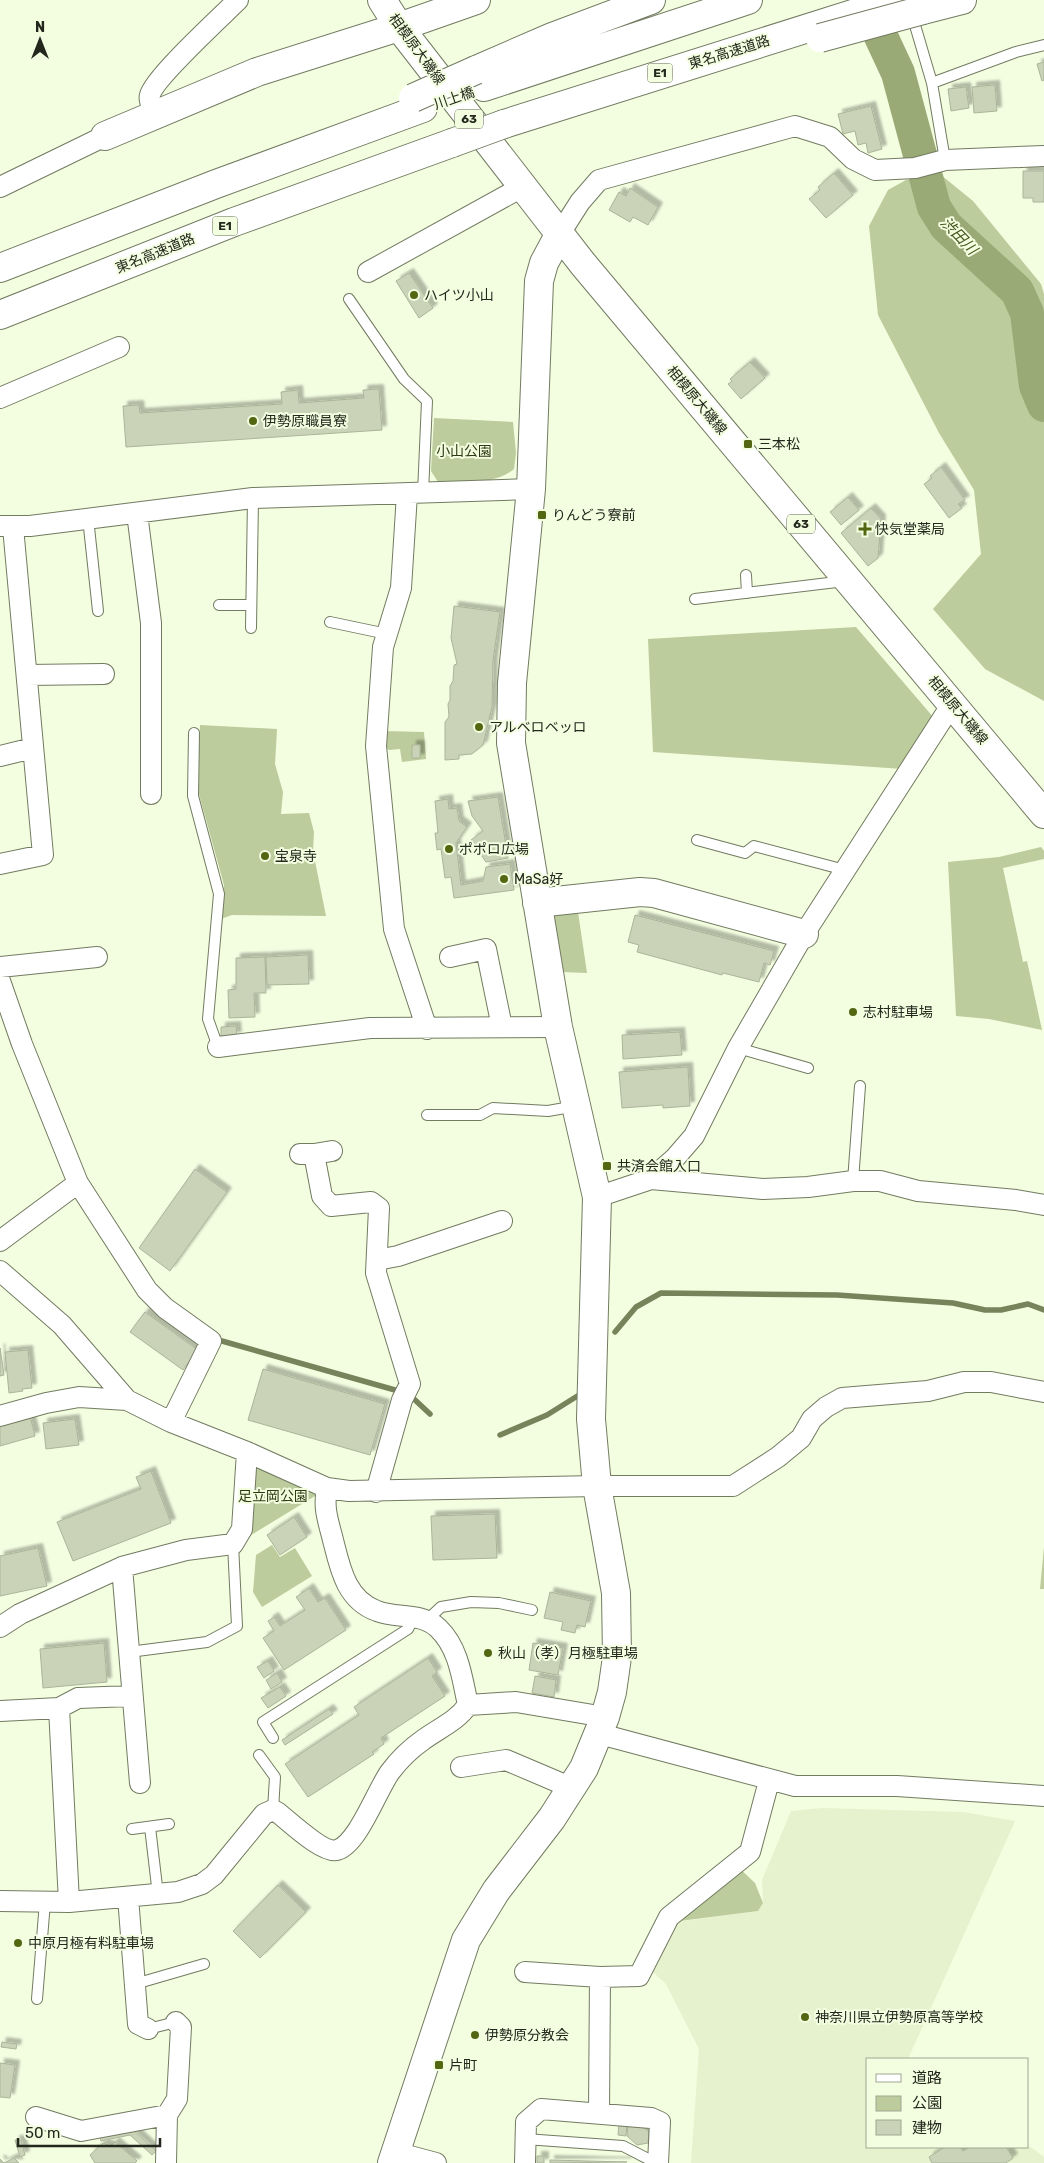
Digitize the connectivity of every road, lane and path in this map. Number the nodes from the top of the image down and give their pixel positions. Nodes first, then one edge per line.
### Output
1 (238, 0) edge
2 (382, 0) edge
3 (476, 0) edge
4 (651, 0) edge
5 (748, 0) edge
6 (897, 0) edge
7 (962, 0) edge
8 (916, 5) edge
9 (399, 27) junction
10 (818, 31) junction
11 (1044, 45) edge
12 (480, 79) junction
13 (932, 83) junction
14 (155, 113) junction
15 (105, 136) joint
16 (1044, 156) edge
17 (941, 161) junction
18 (0, 187) edge
19 (522, 187) junction
20 (559, 235) junction
21 (0, 268) edge
22 (368, 272) dead end
23 (349, 299) dead end
24 (0, 315) edge
25 (119, 347) dead end
26 (0, 398) edge
27 (531, 489) junction
28 (415, 493) junction
29 (252, 498) junction
30 (137, 513) junction
31 (88, 518) junction
32 (7, 526) edge
33 (746, 575) dead end
34 (848, 581) junction
35 (747, 593) junction
36 (695, 599) dead end
37 (250, 604) junction
38 (219, 605) dead end
39 (98, 611) dead end
40 (330, 622) dead end
41 (251, 628) dead end
42 (387, 634) junction
43 (104, 674) dead end
44 (27, 675) junction
45 (952, 704) junction
46 (194, 733) dead end
47 (33, 748) junction
48 (0, 756) edge
49 (151, 794) dead end
50 (1044, 814) edge
51 (697, 840) dead end
52 (0, 864) edge
53 (845, 870) junction
54 (537, 903) junction
55 (804, 934) junction
56 (97, 957) dead end
57 (450, 957) dead end
58 (0, 967) edge
59 (0, 981) edge
60 (502, 1028) junction
61 (558, 1028) junction
62 (427, 1029) junction
63 (218, 1047) joint
64 (738, 1048) junction
65 (808, 1068) dead end
66 (860, 1086) dead end
67 (577, 1105) junction
68 (427, 1115) dead end
69 (315, 1153) dead end
70 (652, 1180) junction
71 (853, 1181) junction
72 (78, 1183) junction
73 (597, 1196) junction
74 (1044, 1205) edge
75 (502, 1221) dead end
76 (0, 1241) edge
77 (377, 1260) junction
78 (0, 1271) edge
79 (1044, 1392) edge
80 (127, 1400) junction
81 (0, 1416) edge
82 (171, 1422) junction
83 (247, 1452) junction
84 (597, 1486) junction
85 (327, 1488) junction
86 (376, 1492) junction
87 (234, 1544) junction
88 (122, 1567) junction
89 (532, 1610) dead end
90 (420, 1619) junction
91 (0, 1627) edge
92 (129, 1652) junction
93 (132, 1696) junction
94 (468, 1705) junction
95 (59, 1708) junction
96 (0, 1711) edge
97 (602, 1725) junction
98 (273, 1738) dead end
99 (259, 1755) dead end
100 (470, 1762) dead end
101 (769, 1781) junction
102 (140, 1783) dead end
103 (572, 1788) junction
104 (1044, 1796) edge
105 (273, 1810) junction
106 (169, 1824) dead end
107 (150, 1827) junction
108 (132, 1828) dead end
109 (158, 1895) junction
110 (128, 1897) junction
111 (0, 1901) edge
112 (45, 1902) junction
113 (70, 1902) junction
114 (204, 1964) dead end
115 (525, 1972) dead end
116 (600, 1977) junction
117 (134, 1984) junction
118 (37, 2000) dead end
119 (176, 2022) joint
120 (148, 2029) joint
121 (598, 2112) junction
122 (167, 2115) junction
123 (36, 2118) dead end
124 (525, 2139) junction
125 (393, 2157) edge
126 (166, 2163) edge
127 (436, 2163) edge
128 (525, 2163) edge
129 (657, 2163) edge

1 - 14 street
2 - 9 main road, 相模原大磯線 / 63
3 - 9 main road
4 - 12 main road
5 - 12 main road
6 - 10 main road
7 - 8 main road
8 - 10 main road, bridge
8 - 13 lane
9 - 14 main road
9 - 19 main road, 相模原大磯線 / 63
10 - 24 main road, 東名高速道路 / E1, bridge
11 - 13 lane
12 - 21 main road, 川上橋
13 - 17 lane
14 - 15 main road
15 - 18 street
16 - 17 street
17 - 20 street
19 - 20 main road, 相模原大磯線 / 63
19 - 22 street
20 - 27 main road
20 - 34 main road, 相模原大磯線 / 63
23 - 28 lane
25 - 26 street
27 - 28 street
27 - 54 main road
28 - 29 street
28 - 42 street
29 - 30 street
29 - 37 lane
30 - 31 street
30 - 49 street
31 - 32 street
31 - 39 lane
32 - 44 street
33 - 35 lane
34 - 35 lane
34 - 45 main road, 相模原大磯線 / 63
35 - 36 lane
37 - 38 lane
37 - 41 lane
40 - 42 lane
42 - 62 street
43 - 44 street
44 - 47 street
45 - 50 main road, 相模原大磯線 / 63
45 - 53 street
46 - 63 lane
47 - 48 street
47 - 52 street
51 - 53 lane
53 - 55 street
54 - 55 main road
54 - 61 main road
55 - 64 street
56 - 58 street
57 - 60 street
59 - 72 street
60 - 61 street
60 - 62 street
61 - 67 main road
62 - 63 street
64 - 65 lane
64 - 70 street
66 - 71 lane
67 - 68 lane
67 - 73 main road
69 - 77 street
70 - 71 street
70 - 73 street
71 - 74 street
72 - 76 street
72 - 82 street
73 - 84 main road
75 - 77 street
77 - 86 street
78 - 80 street
79 - 84 street
80 - 81 street
80 - 82 street
82 - 83 street
83 - 85 street
83 - 87 street
84 - 86 street
84 - 97 main road
85 - 86 street
85 - 90 street
87 - 88 street
87 - 92 lane
88 - 91 street
88 - 92 street
89 - 90 lane
90 - 94 street
90 - 98 lane
92 - 93 street
93 - 95 street
93 - 102 street
94 - 97 street
94 - 105 street
95 - 96 street
95 - 113 street
97 - 101 street
97 - 103 main road
99 - 105 lane
100 - 103 street
101 - 104 street
101 - 116 street
103 - 125 main road
105 - 109 street
106 - 107 lane
107 - 108 lane
107 - 109 lane
109 - 110 street
110 - 113 street
110 - 117 street
111 - 112 street
112 - 113 street
112 - 118 lane
114 - 117 lane
115 - 116 street
116 - 121 street
117 - 120 street
119 - 120 lane
119 - 122 street
121 - 124 street
121 - 129 street
122 - 123 street
122 - 126 street
124 - 128 street
124 - 129 lane
125 - 127 street

